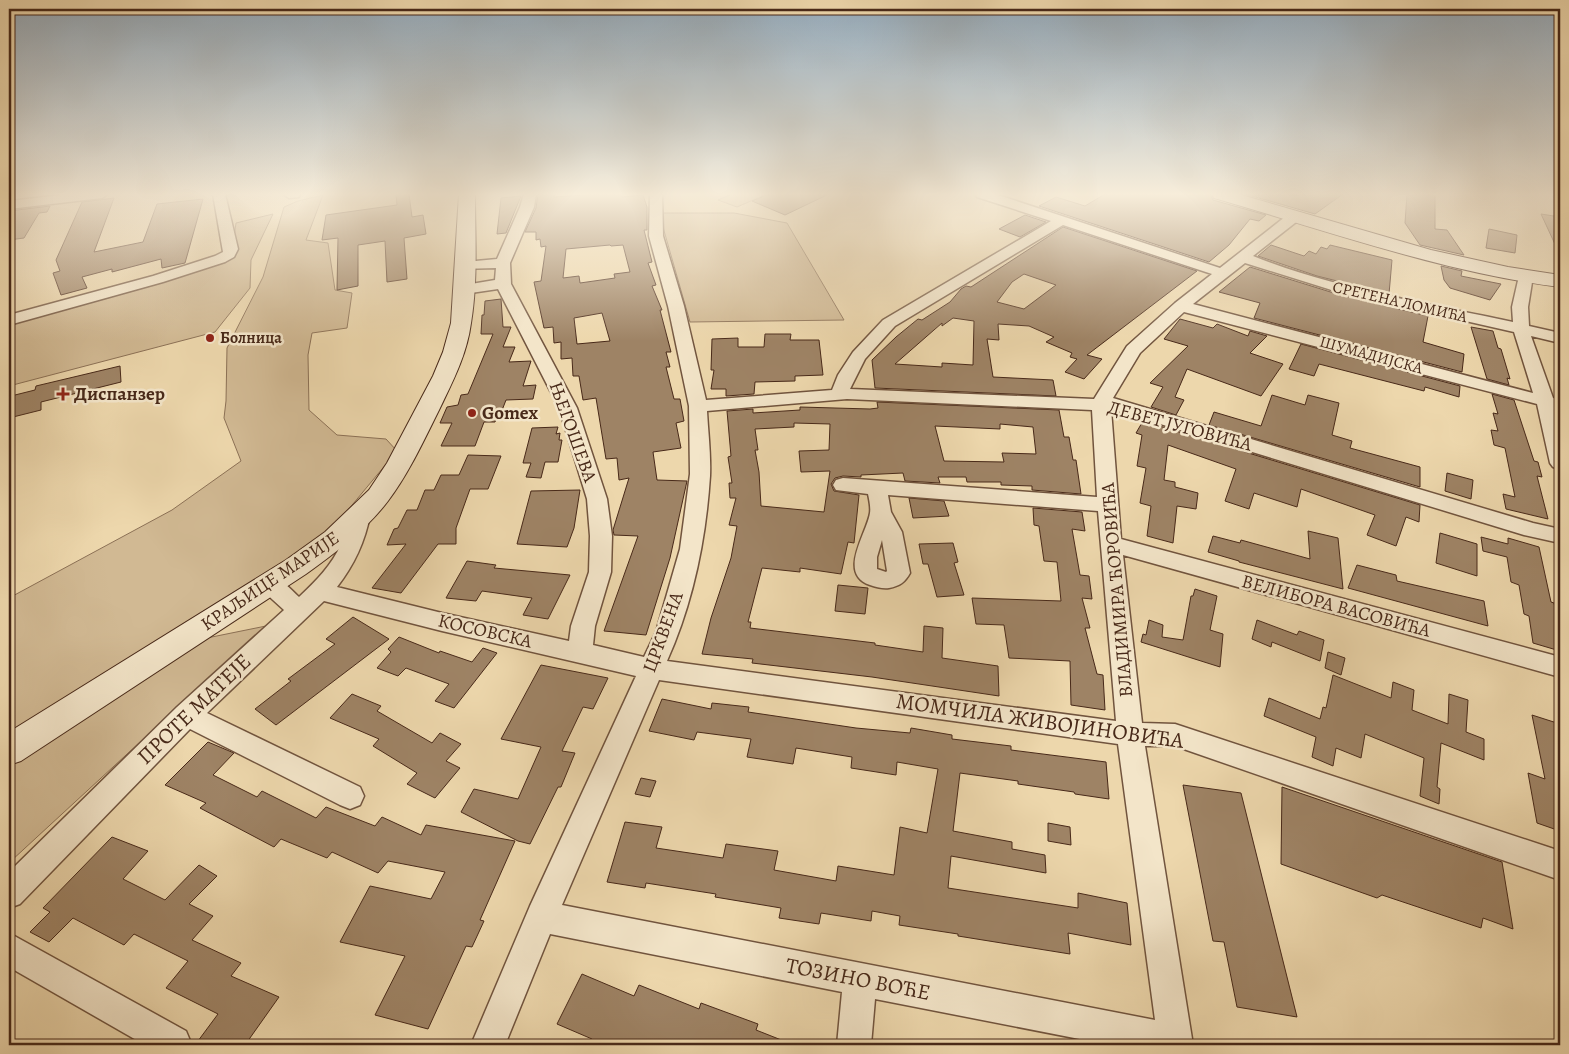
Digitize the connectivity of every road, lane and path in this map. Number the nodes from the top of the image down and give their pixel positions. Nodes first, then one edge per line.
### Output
1 (229, 243) edge
2 (465, 243) edge
3 (511, 243) edge
4 (658, 243) edge
5 (1024, 243) edge
6 (1128, 243) edge
7 (1261, 243) edge
8 (1387, 243) edge
9 (1243, 257) junction
10 (503, 263) junction
11 (1222, 274) junction
12 (1526, 276) junction
13 (464, 277) junction
14 (1560, 281) edge
15 (503, 284) junction
16 (1181, 306) junction
17 (9, 320) edge
18 (1521, 330) junction
19 (1560, 338) edge
20 (839, 394) junction
21 (1101, 403) junction
22 (1553, 403) edge
23 (698, 406) junction
24 (1560, 463) edge
25 (843, 485) dead end
26 (877, 488) junction
27 (1108, 505) junction
28 (881, 512) dead end
29 (360, 516) junction
30 (1560, 536) edge
31 (1111, 544) junction
32 (270, 584) junction
33 (320, 591) junction
34 (299, 610) junction
35 (584, 654) junction
36 (1560, 667) edge
37 (651, 669) junction
38 (186, 715) junction
39 (1130, 734) junction
40 (9, 750) edge
41 (350, 796) dead end
42 (1560, 866) edge
43 (9, 893) edge
44 (541, 917) junction
45 (9, 949) edge
46 (860, 979) junction
47 (174, 1043) dead end
48 (1176, 1043) edge
49 (488, 1045) edge
50 (854, 1045) edge

1 - 17 street
2 - 13 street, КРАЉИЦЕ МАРИЈЕ
3 - 10 street, ЊЕГОШЕВА
4 - 23 street, ЦРКВЕНА
5 - 20 street
6 - 11 street
7 - 9 street
8 - 12 street
9 - 11 street
9 - 18 street, СРЕТЕНА ЛОМИЋА
10 - 13 street
10 - 15 street, ЊЕГОШЕВА
11 - 16 street
12 - 14 street
12 - 18 street
13 - 15 street
13 - 29 street, КРАЉИЦЕ МАРИЈЕ
15 - 35 street, ЊЕГОШЕВА
16 - 21 street
16 - 22 street, ШУМАДИЈСКА
18 - 19 street, СРЕТЕНА ЛОМИЋА
18 - 22 street
20 - 21 street, ДЕВЕТ ЈУГОВИЋА
20 - 23 street, ДЕВЕТ ЈУГОВИЋА
21 - 27 street, ВЛАДИМИРА ЋОРОВИЋА
21 - 30 street, ДЕВЕТ ЈУГОВИЋА
22 - 24 street
23 - 37 street, ЦРКВЕНА
25 - 26 street
26 - 27 street
26 - 28 street
27 - 31 street, ВЛАДИМИРА ЋОРОВИЋА
29 - 32 street, КРАЉИЦЕ МАРИЈЕ
29 - 33 street, ПРОТЕ МАТЕЈЕ
31 - 36 street, ВЕЛИБОРА ВАСОВИЋА
31 - 39 street, ВЛАДИМИРА ЋОРОВИЋА
32 - 34 street
32 - 40 street, КРАЉИЦЕ МАРИЈЕ
33 - 34 street, ПРОТЕ МАТЕЈЕ
33 - 35 street, КОСОВСКА
34 - 38 street, ПРОТЕ МАТЕЈЕ
35 - 37 street, КОСОВСКА
37 - 39 street, МОМЧИЛА ЖИВОЈИНОВИЋА
37 - 44 street, ЦРКВЕНА
38 - 41 street
38 - 43 street, ПРОТЕ МАТЕЈЕ
39 - 42 street, МОМЧИЛА ЖИВОЈИНОВИЋА
39 - 48 street, ВЛАДИМИРА ЋОРОВИЋА
44 - 46 street, ТОЗИНО ВОЋЕ
44 - 49 street, ЦРКВЕНА
45 - 47 street
46 - 48 street, ТОЗИНО ВОЋЕ
46 - 50 street

